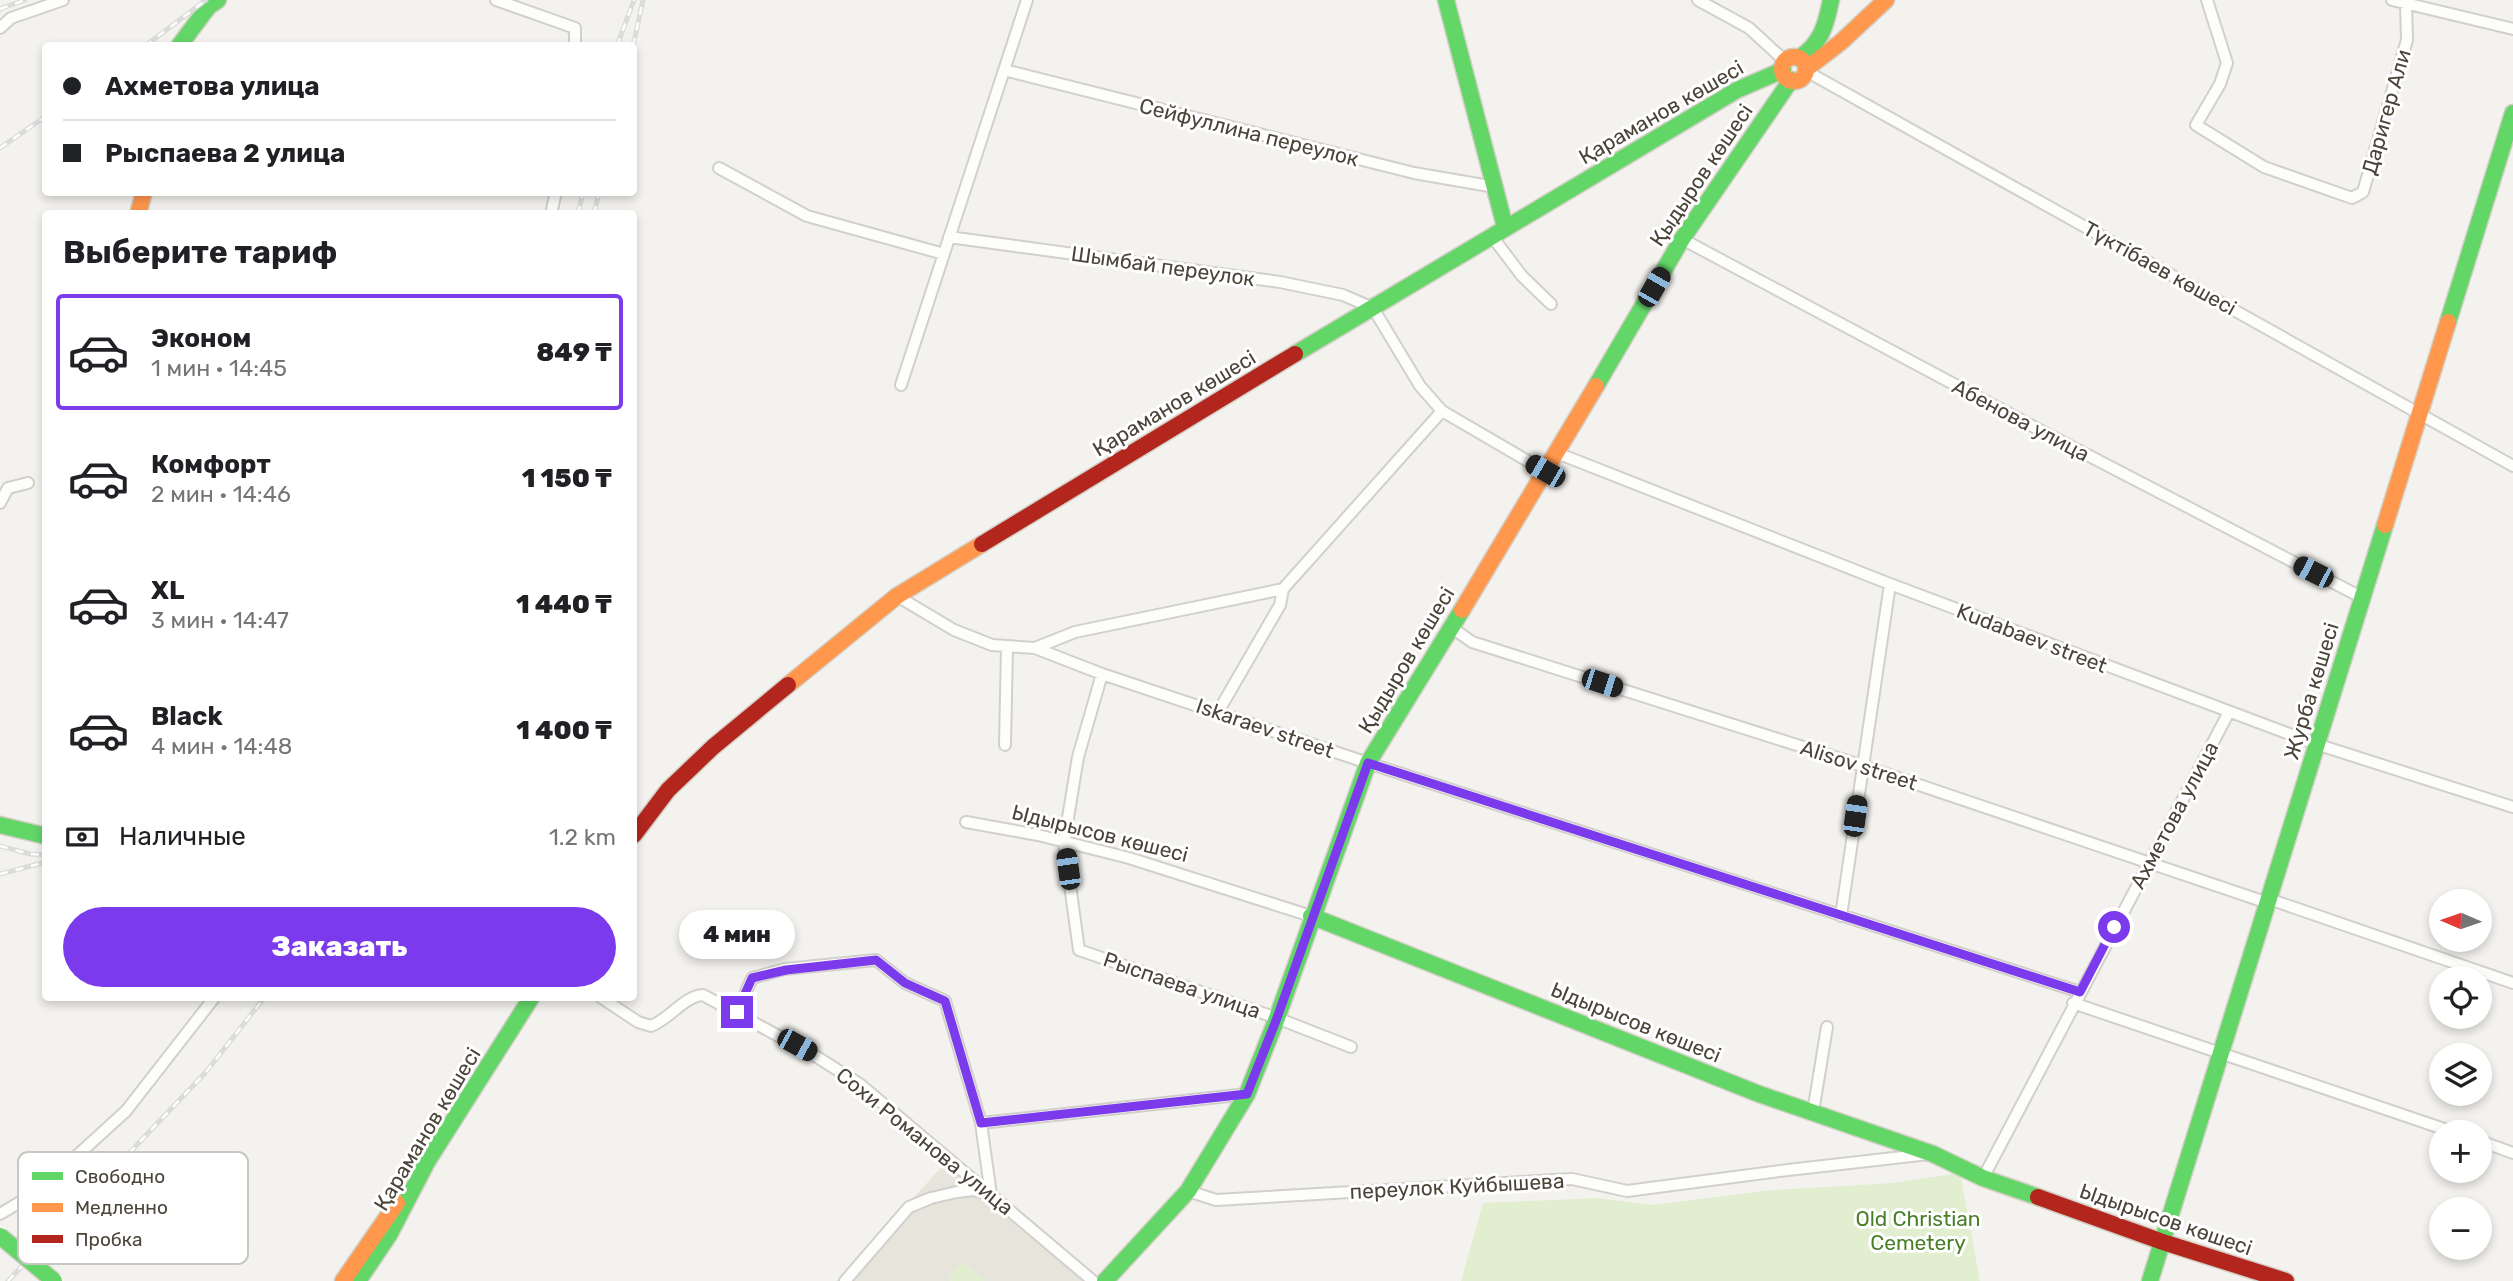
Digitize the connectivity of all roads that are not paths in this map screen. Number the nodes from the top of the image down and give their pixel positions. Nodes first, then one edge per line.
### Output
1 (63, 0) edge
2 (496, 0) edge
3 (1027, 0) edge
4 (1447, 0) edge
5 (1698, 0) edge
6 (1830, 0) edge
7 (1886, 0) edge
8 (2207, 0) edge
9 (2392, 0) edge
10 (208, 2) edge
11 (2406, 4) junction
12 (1825, 27) junction
13 (0, 28) edge
14 (2513, 29) edge
15 (182, 42) edge
16 (575, 42) edge
17 (1841, 42) junction
18 (1795, 68) junction
19 (1004, 70) junction
20 (2513, 113) edge
21 (719, 167) dead end
22 (1495, 187) junction
23 (1498, 231) junction
24 (949, 237) junction
25 (1682, 239) junction
26 (944, 254) junction
27 (1551, 304) dead end
28 (1373, 308) junction
29 (901, 385) dead end
30 (1443, 411) junction
31 (2421, 413) junction
32 (1557, 453) junction
33 (2513, 466) edge
34 (1545, 471) junction
35 (28, 483) dead end
36 (0, 503) edge
37 (1890, 584) junction
38 (1283, 589) junction
39 (897, 596) junction
40 (2361, 597) junction
41 (1451, 627) junction
42 (1007, 647) junction
43 (1035, 648) junction
44 (1102, 674) junction
45 (1218, 712) junction
46 (2229, 712) junction
47 (2316, 744) junction
48 (1005, 745) dead end
49 (1368, 763) junction
50 (1863, 766) junction
51 (2513, 807) edge
52 (966, 822) dead end
53 (0, 825) edge
54 (637, 831) edge
55 (42, 835) edge
56 (1064, 841) junction
57 (2148, 862) junction
58 (2269, 901) junction
59 (1311, 916) junction
60 (1841, 916) junction
61 (2513, 983) edge
62 (2080, 992) junction
63 (212, 1001) edge
64 (529, 1001) edge
65 (606, 1001) edge
66 (2073, 1003) junction
67 (737, 1012) junction
68 (1277, 1018) junction
69 (1827, 1027) dead end
70 (1351, 1047) dead end
71 (2223, 1054) junction
72 (1247, 1094) junction
73 (1813, 1112) junction
74 (981, 1123) junction
75 (2429, 1124) edge
76 (2492, 1145) edge
77 (81, 1152) edge
78 (2513, 1153) edge
79 (1933, 1154) junction
80 (427, 1162) junction
81 (1983, 1178) junction
82 (1188, 1191) junction
83 (991, 1195) junction
84 (18, 1203) edge
85 (0, 1214) edge
86 (0, 1236) edge
87 (2160, 1241) junction
88 (18, 1251) edge
89 (34, 1264) edge
90 (54, 1281) edge
91 (343, 1281) edge
92 (358, 1281) edge
93 (845, 1281) edge
94 (1093, 1281) edge
95 (1105, 1281) edge
96 (2150, 1281) edge
97 (2286, 1281) edge

1 - 13 street
2 - 16 street
3 - 19 street
4 - 22 street
5 - 18 street, Түктібаев көшесі
6 - 12 street, Қыдыров көшесі
7 - 17 street, Қараманов көшесі
8 - 11 street, Даригер Али
9 - 11 street
10 - 15 street
11 - 14 street
12 - 17 street
12 - 18 street, Қыдыров көшесі
17 - 18 street, Қараманов көшесі
18 - 23 street, Қараманов көшесі
18 - 25 street, Қыдыров көшесі
18 - 31 street, Түктібаев көшесі
19 - 22 street, Сейфуллина переулок
19 - 24 street
20 - 31 street, Журба көшесі
21 - 26 street
22 - 23 street
23 - 27 street
23 - 28 street, Қараманов көшесі
24 - 26 street
24 - 28 street, Шымбай переулок
25 - 32 street, Қыдыров көшесі
25 - 40 street, Абенова улица
26 - 29 street
28 - 30 street
28 - 39 street, Қараманов көшесі
30 - 34 street
30 - 38 street
31 - 33 street, Түктібаев көшесі
31 - 40 street, Журба көшесі
32 - 34 street, Қыдыров көшесі
32 - 37 street, Kudabaev street
34 - 41 street, Қыдыров көшесі
35 - 36 street
37 - 46 street, Kudabaev street
37 - 50 street
38 - 43 street
38 - 45 street
39 - 42 street, Iskaraev street
39 - 54 street, Қараманов көшесі
40 - 47 street, Журба көшесі
41 - 49 street, Қыдыров көшесі
41 - 50 street, Alisov street
42 - 43 street, Iskaraev street
42 - 48 street
43 - 44 street, Iskaraev street
44 - 45 street, Iskaraev street
44 - 56 street, Рыспаева улица
45 - 49 street, Iskaraev street
46 - 47 street, Kudabaev street
46 - 57 street, Ахметова улица
47 - 51 street, Kudabaev street
47 - 58 street, Журба көшесі
49 - 59 street, Қыдыров көшесі
49 - 60 street, Iskaraev street
50 - 57 street, Alisov street
50 - 60 street
52 - 56 street, Ыдырысов көшесі
53 - 55 street
56 - 59 street, Ыдырысов көшесі
56 - 68 street, Рыспаева улица
57 - 58 street, Alisov street
57 - 62 street, Ахметова улица
58 - 61 street, Alisov street
58 - 71 street, Журба көшесі
59 - 68 street, Қыдыров көшесі
59 - 73 street, Ыдырысов көшесі
60 - 62 street, Iskaraev street
62 - 66 street, Ахметова улица
63 - 77 street
64 - 80 street, Қараманов көшесі
65 - 67 street, Сохи Романова улица
66 - 71 street
66 - 81 street, Ахметова улица
67 - 74 street
67 - 83 street, Сохи Романова улица
68 - 70 street, Рыспаева улица
68 - 72 street, Қыдыров көшесі
69 - 73 street
71 - 75 street
71 - 87 street, Журба көшесі
72 - 74 street
72 - 82 street, Қыдыров көшесі
73 - 79 street, Ыдырысов көшесі
74 - 83 street
76 - 78 street
79 - 81 street, Ыдырысов көшесі
79 - 82 street, переулок Куйбышева
80 - 91 street
80 - 92 street, Қараманов көшесі
81 - 87 street, Ыдырысов көшесі
82 - 95 street, Қыдыров көшесі
83 - 93 street
83 - 94 street, Сохи Романова улица
84 - 85 street
86 - 88 street, bridge
87 - 96 street, Журба көшесі
87 - 97 street, Ыдырысов көшесі
89 - 90 street, bridge

